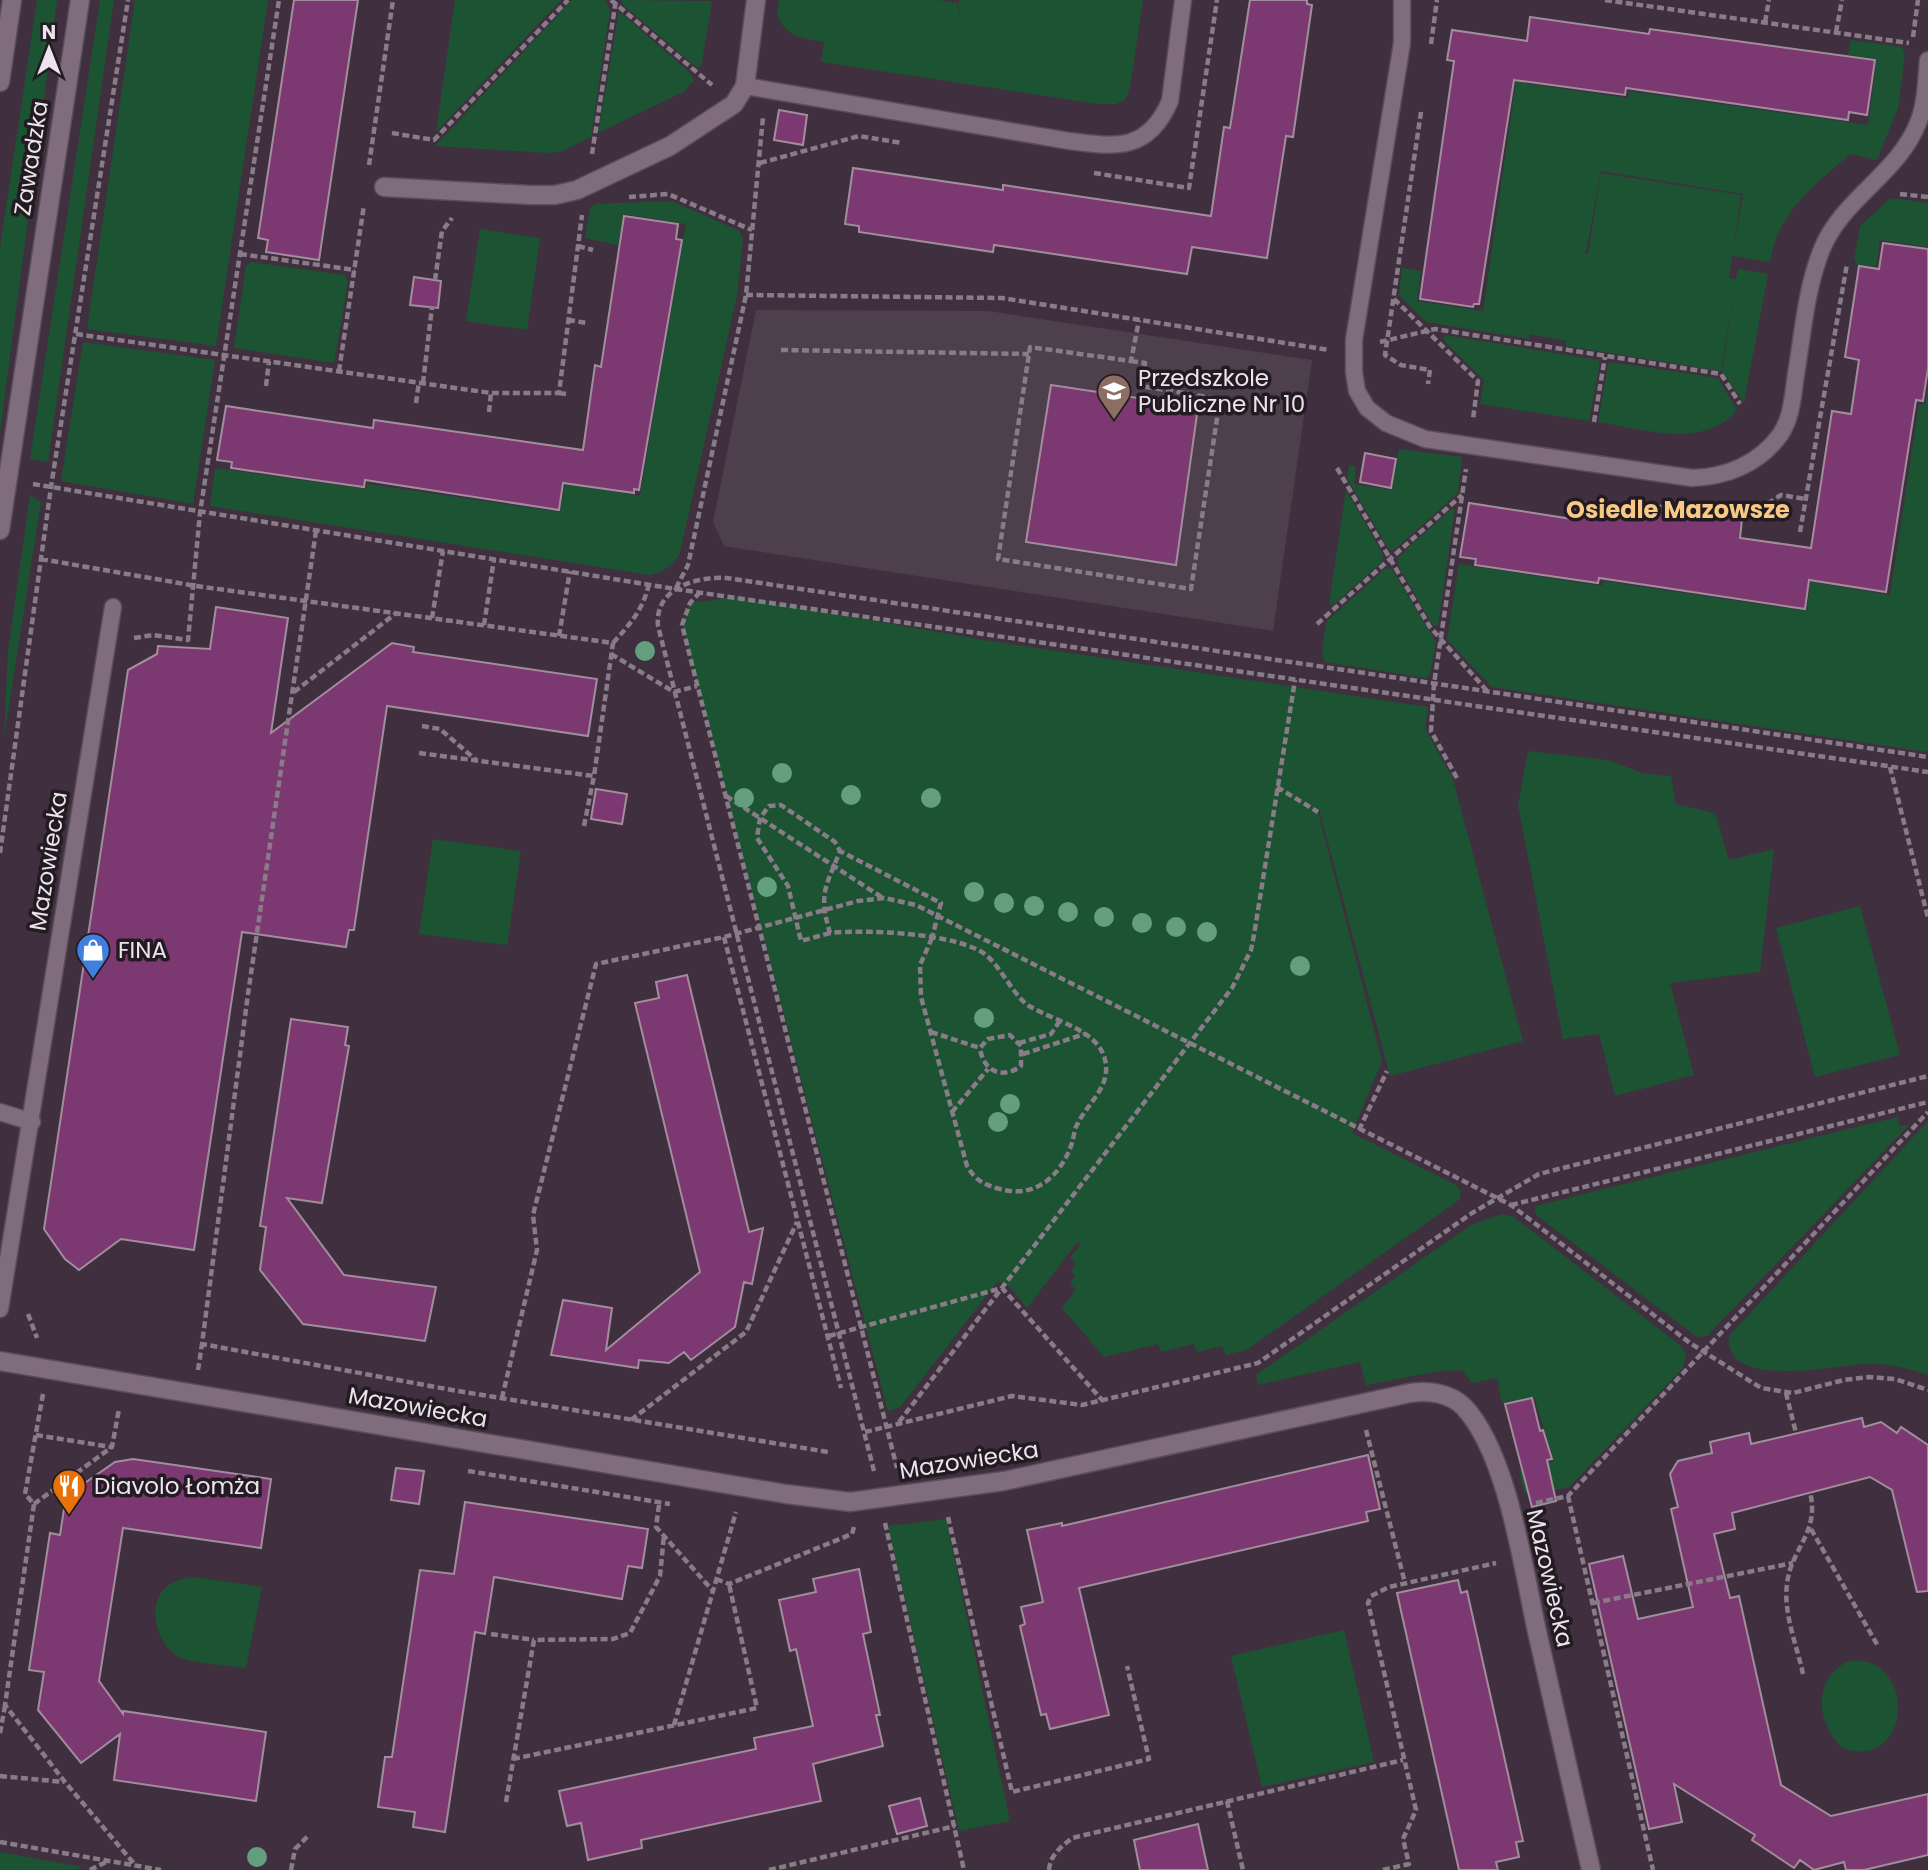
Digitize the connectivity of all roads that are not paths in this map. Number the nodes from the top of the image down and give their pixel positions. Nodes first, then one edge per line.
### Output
1 (12, 0) edge
2 (80, 0) edge
3 (756, 0) edge
4 (1183, 0) edge
5 (1402, 0) edge
6 (1928, 60) edge
7 (0, 82) edge
8 (745, 86) junction
9 (384, 187) dead end
10 (0, 530) edge
11 (113, 607) dead end
12 (0, 1112) edge
13 (32, 1122) junction
14 (0, 1309) edge
15 (0, 1360) edge
16 (1591, 1870) edge

1 - 7 street, Zawadzka
2 - 10 street, Zawadzka
3 - 8 street
4 - 8 lane
5 - 6 lane
8 - 9 street
11 - 13 lane, Mazowiecka
12 - 13 lane
13 - 14 lane, Mazowiecka
15 - 16 street, Mazowiecka

